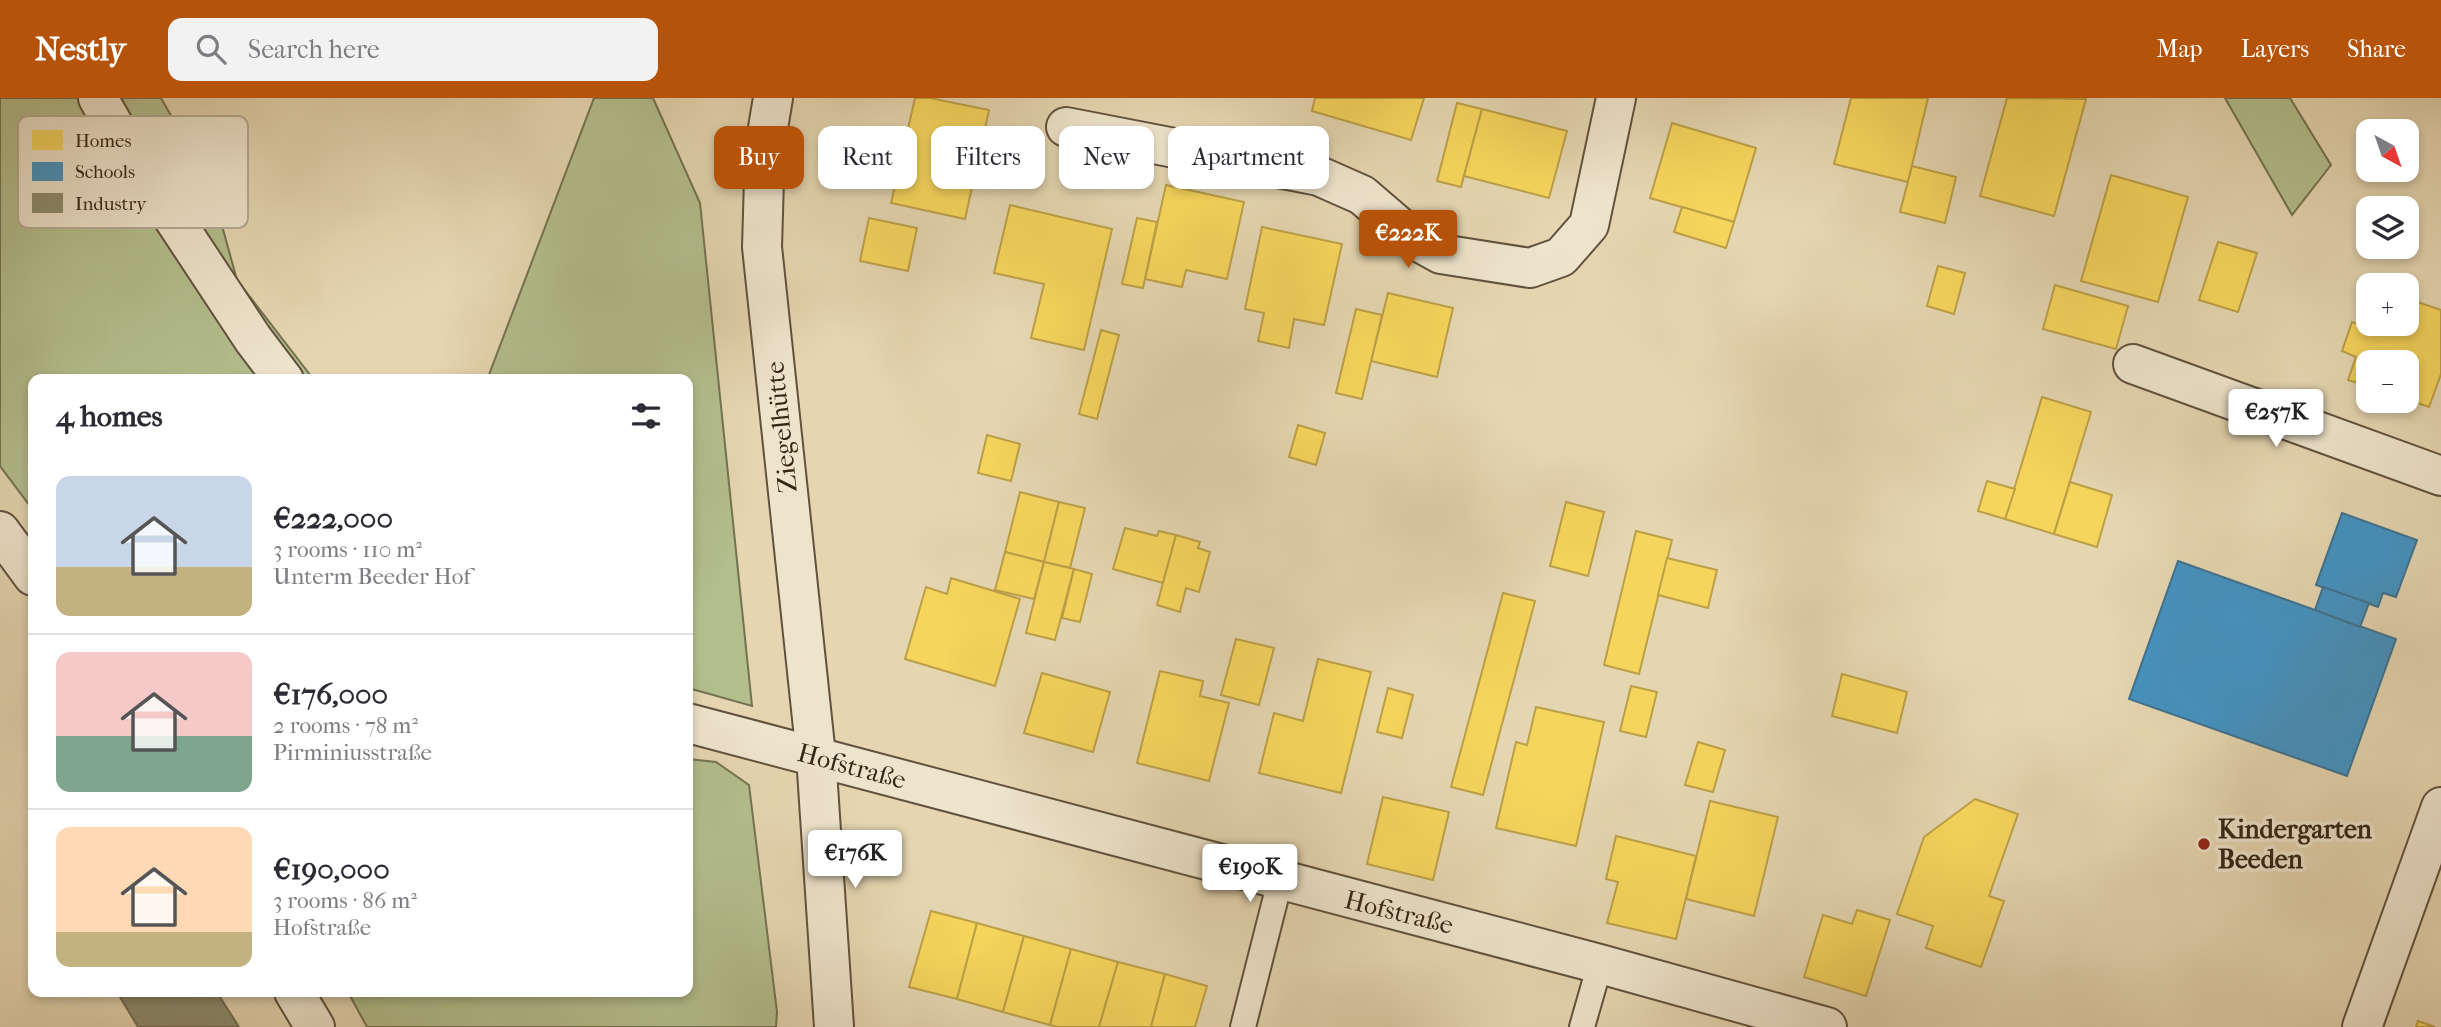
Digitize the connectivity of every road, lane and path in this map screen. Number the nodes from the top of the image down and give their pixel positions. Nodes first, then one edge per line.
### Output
1 (98, 98) edge
2 (773, 98) edge
3 (1616, 98) edge
4 (108, 116) edge
5 (1154, 144) edge
6 (179, 228) edge
7 (2133, 364) dead end
8 (280, 374) edge
9 (2441, 476) edge
10 (0, 531) edge
11 (28, 569) edge
12 (693, 724) edge
13 (816, 756) junction
14 (2441, 807) edge
15 (1280, 881) junction
16 (1600, 964) junction
17 (297, 997) edge
18 (315, 1027) edge
19 (834, 1027) edge
20 (1244, 1027) edge
21 (1582, 1027) edge
22 (1827, 1027) edge
23 (2362, 1027) edge

1 - 4 street
2 - 13 street, Ziegelhütte
3 - 5 street
6 - 8 street
7 - 9 street
10 - 11 street
12 - 13 street, Hofstraße
13 - 15 street, Hofstraße
13 - 19 street, Ziegelhütte
14 - 23 street
15 - 16 street, Hofstraße
15 - 20 lane
16 - 21 lane
16 - 22 street, Hofstraße
17 - 18 street

